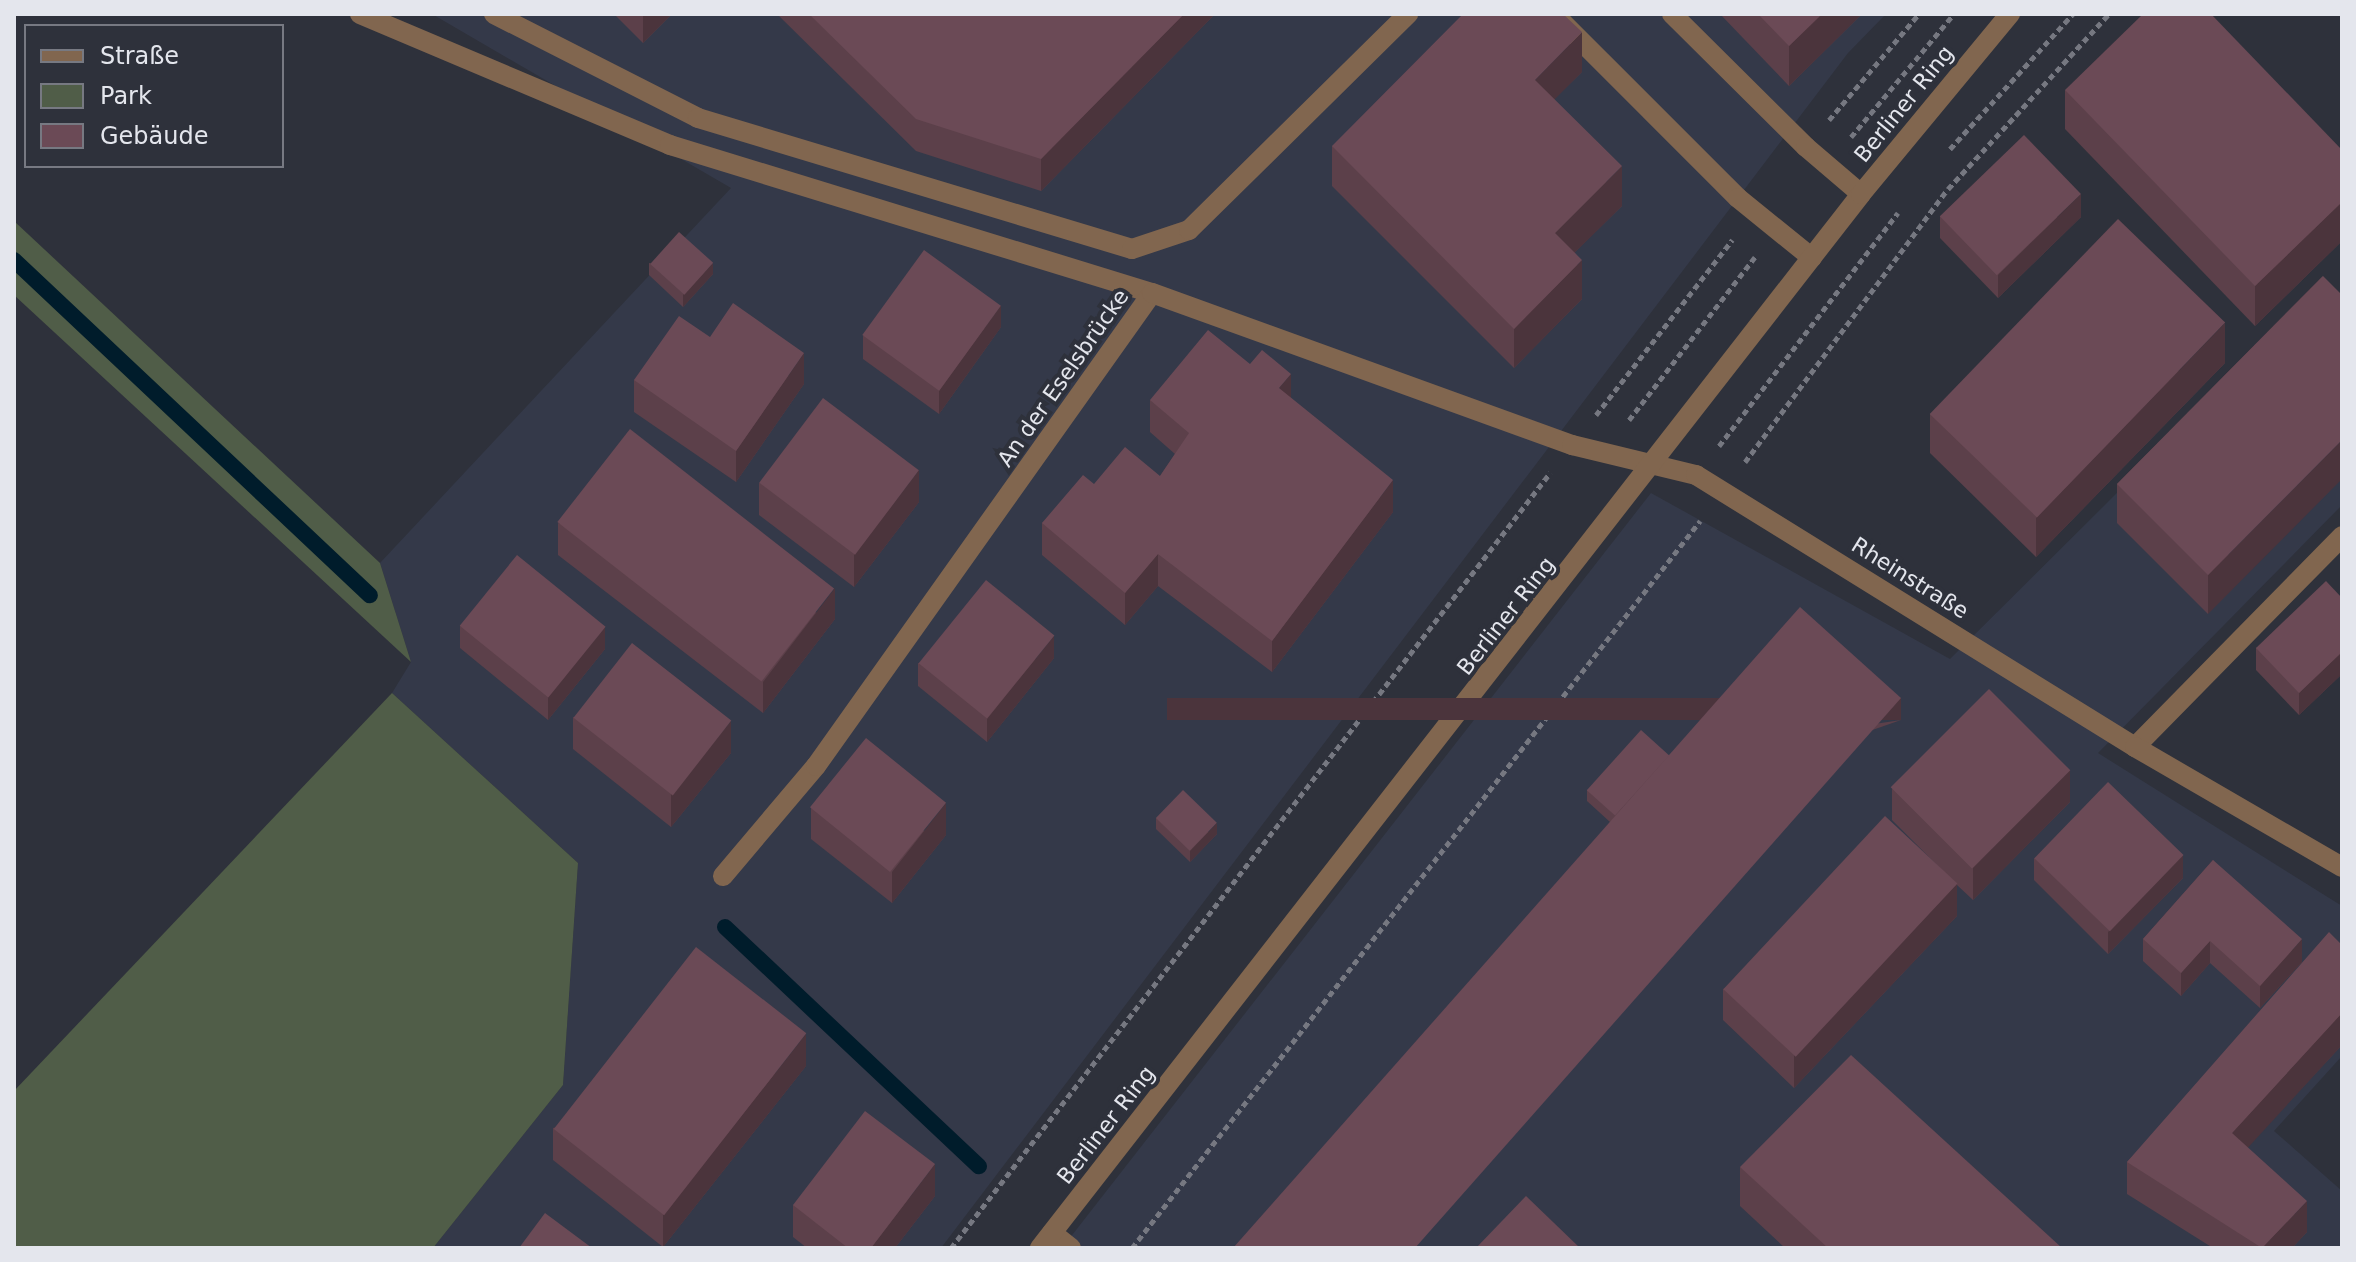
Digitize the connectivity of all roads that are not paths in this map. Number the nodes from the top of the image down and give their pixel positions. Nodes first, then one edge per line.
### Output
1 (360, 14) edge
2 (494, 14) edge
3 (1408, 14) edge
4 (1554, 14) edge
5 (1672, 14) edge
6 (2010, 14) edge
7 (1861, 194) junction
8 (1812, 258) junction
9 (1152, 293) junction
10 (1653, 467) junction
11 (2342, 536) edge
12 (2135, 747) junction
13 (2342, 867) edge
14 (723, 876) dead end
15 (1046, 1240) edge
16 (1071, 1248) edge

1 - 9 street
2 - 3 street
4 - 8 street
5 - 7 street
6 - 7 street, Berliner Ring
7 - 8 street, Berliner Ring
8 - 10 street, Berliner Ring
9 - 10 street, An der Eselsbrücke
9 - 14 street, An der Eselsbrücke
10 - 12 street, Rheinstraße
10 - 15 street, Berliner Ring
11 - 12 street
12 - 13 street, Rheinstraße
15 - 16 street

